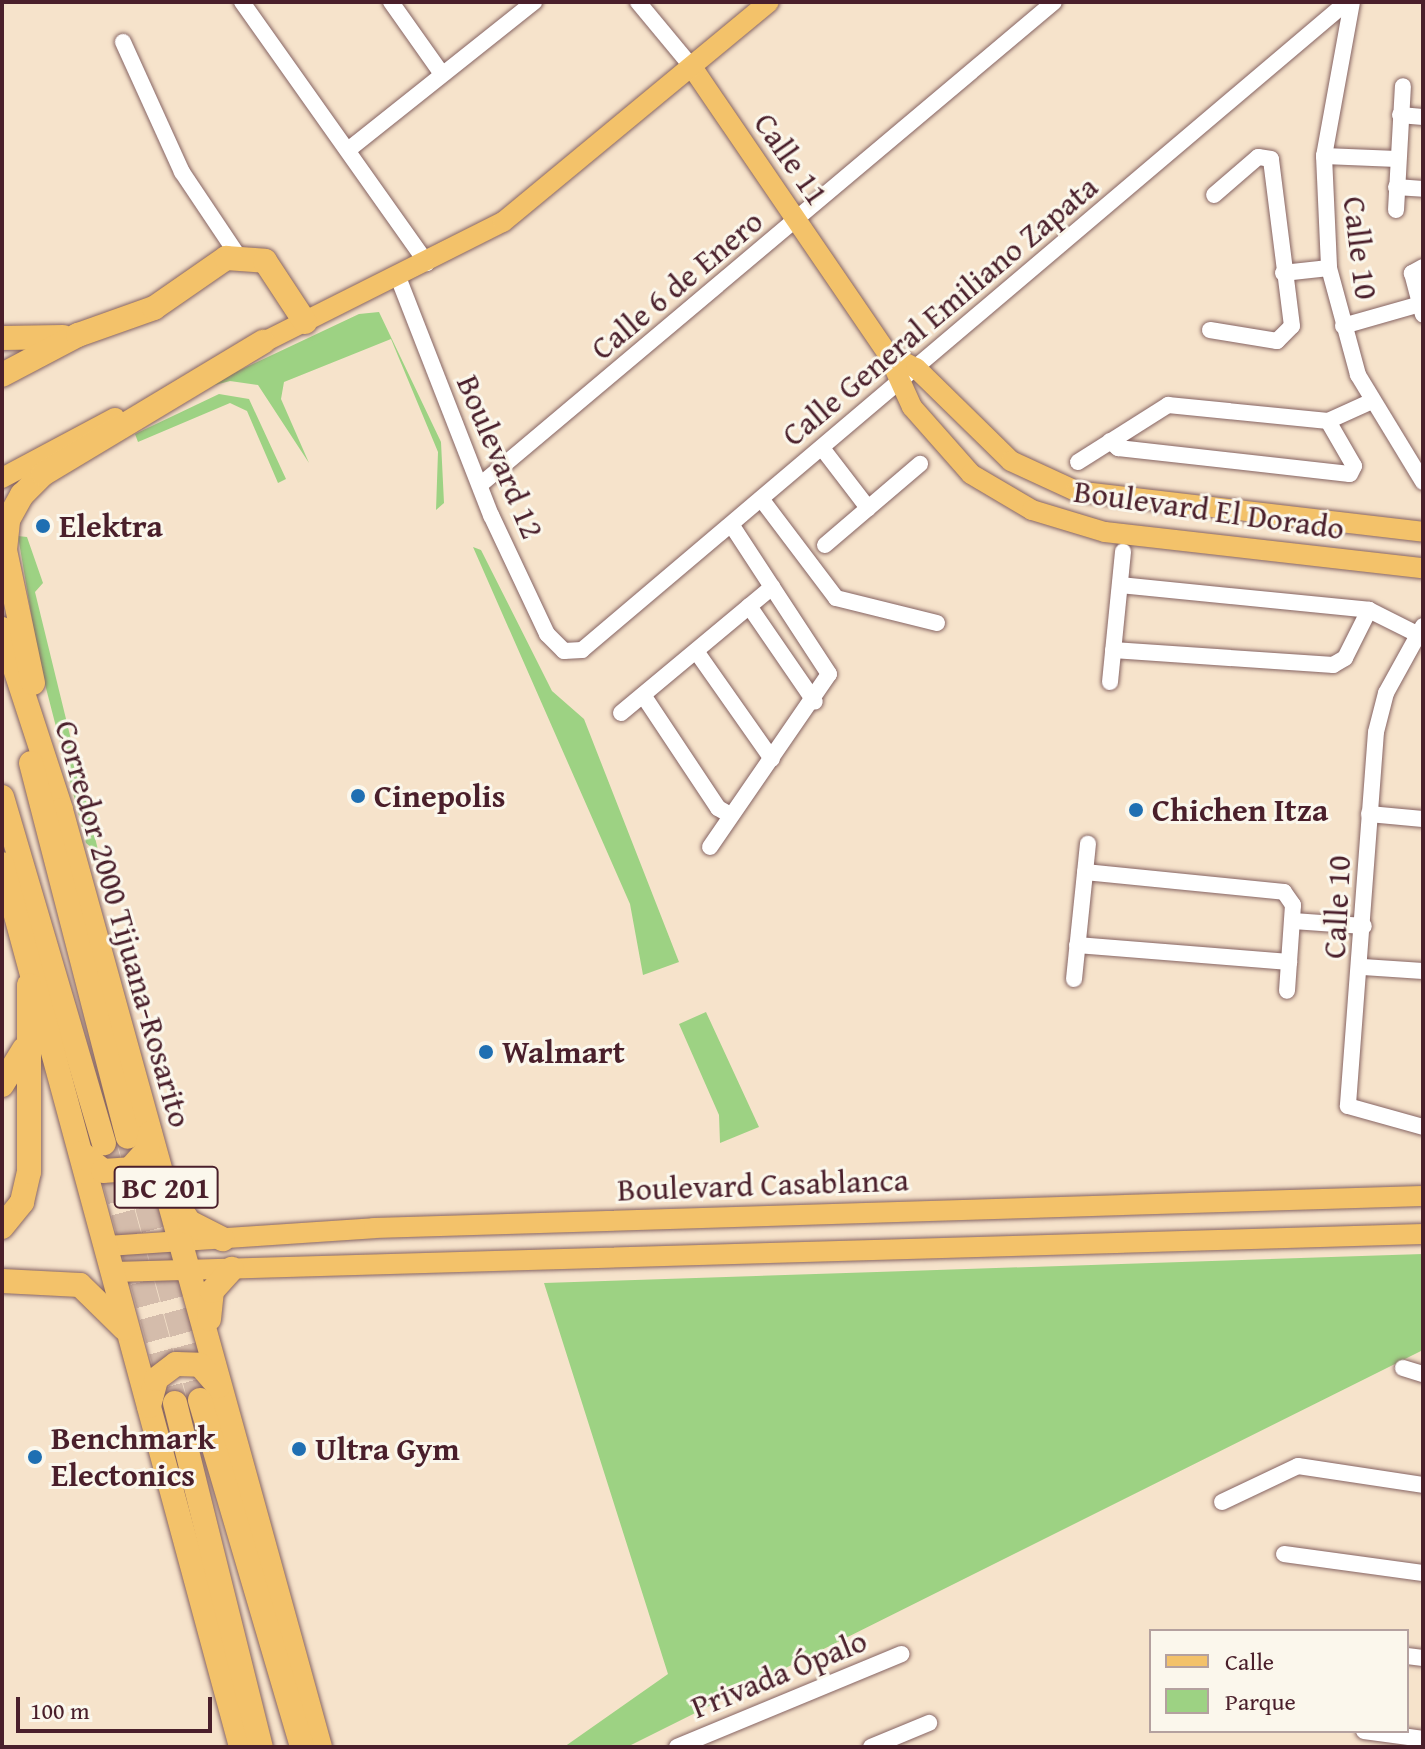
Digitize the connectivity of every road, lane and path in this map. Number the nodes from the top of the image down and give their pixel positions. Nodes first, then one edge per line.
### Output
1 (242, 2) edge
2 (391, 2) edge
3 (534, 2) edge
4 (638, 2) edge
5 (769, 2) edge
6 (1054, 2) edge
7 (1350, 2) edge
8 (123, 42) dead end
9 (692, 67) junction
10 (442, 74) junction
11 (1403, 86) dead end
12 (1400, 115) junction
13 (1423, 117) edge
14 (348, 150) junction
15 (1324, 156) junction
16 (1397, 159) junction
17 (1396, 187) junction
18 (1423, 189) edge
19 (1214, 195) dead end
20 (1396, 210) dead end
21 (797, 221) junction
22 (239, 257) junction
23 (427, 263) junction
24 (1423, 267) edge
25 (1329, 268) junction
26 (1283, 273) junction
27 (398, 277) junction
28 (1421, 309) edge
29 (305, 322) junction
30 (1343, 326) junction
31 (1210, 330) dead end
32 (78, 335) junction
33 (2, 338) edge
34 (263, 342) junction
35 (888, 354) junction
36 (916, 368) junction
37 (2, 375) edge
38 (897, 384) junction
39 (1370, 402) junction
40 (1328, 421) junction
41 (1110, 441) junction
42 (822, 448) junction
43 (1078, 462) dead end
44 (920, 464) dead end
45 (2, 478) edge
46 (1423, 482) edge
47 (480, 485) junction
48 (762, 500) junction
49 (868, 508) junction
50 (732, 526) junction
51 (1423, 532) edge
52 (825, 545) dead end
53 (1123, 552) dead end
54 (1423, 568) edge
55 (1120, 585) junction
56 (772, 587) junction
57 (749, 606) junction
58 (1369, 610) junction
59 (937, 623) dead end
60 (2, 629) edge
61 (1421, 633) edge
62 (2, 645) edge
63 (1113, 650) junction
64 (564, 651) joint
65 (696, 651) junction
66 (1110, 682) dead end
67 (643, 695) junction
68 (815, 702) junction
69 (621, 713) dead end
70 (772, 759) junction
71 (2, 797) edge
72 (61, 810) junction
73 (1369, 814) junction
74 (730, 815) junction
75 (1423, 819) edge
76 (1088, 844) dead end
77 (710, 847) dead end
78 (2, 864) edge
79 (1085, 872) junction
80 (1293, 921) junction
81 (1364, 926) junction
82 (1077, 945) junction
83 (29, 950) junction
84 (1289, 962) junction
85 (1363, 967) junction
86 (1423, 971) edge
87 (1074, 979) dead end
88 (1287, 991) dead end
89 (29, 1035) junction
90 (2, 1086) edge
91 (29, 1106) junction
92 (1423, 1127) edge
93 (139, 1135) junction
94 (92, 1148) junction
95 (165, 1181) junction
96 (1423, 1196) edge
97 (2, 1227) edge
98 (1423, 1234) edge
99 (223, 1239) junction
100 (182, 1241) junction
101 (106, 1246) junction
102 (232, 1269) junction
103 (191, 1270) junction
104 (114, 1272) junction
105 (2, 1281) edge
106 (128, 1333) junction
107 (209, 1341) junction
108 (1403, 1368) dead end
109 (1423, 1374) edge
110 (199, 1398) junction
111 (149, 1406) junction
112 (1423, 1485) edge
113 (1222, 1502) dead end
114 (1284, 1554) dead end
115 (1423, 1573) edge
116 (902, 1654) dead end
117 (929, 1723) dead end
118 (1379, 1733) edge
119 (1423, 1739) edge
120 (315, 1742) edge
121 (245, 1746) edge
122 (677, 1747) edge
123 (871, 1747) edge

1 - 14 street
2 - 10 street
3 - 10 street
4 - 9 street, Calle 11
5 - 9 main road
6 - 21 street, Calle 6 de Enero
7 - 15 street, Calle 10
7 - 36 street, Calle General Emiliano Zapata
8 - 22 street
9 - 21 main road, Calle 11
9 - 23 main road
10 - 14 street
11 - 12 street
12 - 13 street
12 - 16 street
14 - 23 street
15 - 16 street
15 - 25 street, Calle 10
16 - 17 street
17 - 18 street
17 - 20 street
19 - 26 street
21 - 35 main road, Calle 11
21 - 47 street, Calle 6 de Enero
22 - 29 highway
22 - 32 highway
23 - 27 main road
24 - 28 street
25 - 26 street
25 - 30 street, Calle 10
26 - 31 street
27 - 29 main road
27 - 47 street, Boulevard 12
28 - 30 street
29 - 34 main road
30 - 39 street, Calle 10
32 - 33 highway
32 - 37 highway
34 - 45 main road
34 - 72 highway
35 - 36 main road, Calle 11
35 - 38 main road, Calle 11
36 - 38 street, Calle General Emiliano Zapata
36 - 51 main road, Boulevard El Dorado
38 - 42 street, Calle General Emiliano Zapata
38 - 54 main road, Boulevard El Dorado
39 - 40 street
39 - 46 street, Calle 10
40 - 41 street
40 - 41 street
41 - 43 street
42 - 48 street, Calle General Emiliano Zapata
42 - 49 street
44 - 49 street
47 - 64 street, Boulevard 12
48 - 50 street, Calle General Emiliano Zapata
48 - 59 street
49 - 52 street
50 - 56 street
50 - 64 street, Calle General Emiliano Zapata
53 - 55 street
55 - 58 street
55 - 63 street
56 - 57 street
56 - 68 street
57 - 65 street
57 - 68 street
58 - 61 street
58 - 63 street
60 - 72 highway, Corredor 2000 Tijuana-Rosarito / BC 201
61 - 73 street, Calle 10
62 - 93 highway
63 - 66 street
65 - 67 street
65 - 70 street
67 - 69 street
67 - 74 street
68 - 70 street
70 - 74 street
71 - 94 highway
72 - 93 highway, Corredor 2000 Tijuana-Rosarito / BC 201
73 - 75 street
73 - 81 street, Calle 10
74 - 77 street
76 - 79 street
78 - 83 highway, BC 201
79 - 80 street
79 - 82 street
80 - 81 street
80 - 84 street
81 - 85 street, Calle 10
82 - 84 street
82 - 87 street
83 - 89 highway
83 - 94 highway, BC 201
84 - 88 street
85 - 86 street
85 - 92 street, Calle 10
89 - 90 highway
89 - 91 highway
90 - 91 highway
91 - 97 highway
93 - 94 highway
93 - 95 highway, Corredor 2000 Tijuana-Rosarito / BC 201
94 - 101 highway, BC 201
95 - 99 highway
95 - 100 highway, Corredor 2000 Tijuana-Rosarito / BC 201
96 - 99 main road, Boulevard Casablanca
98 - 102 main road
99 - 100 main road, Boulevard Casablanca
100 - 101 main road, Boulevard Casablanca
100 - 103 highway, Corredor 2000 Tijuana-Rosarito / BC 201
101 - 104 highway, BC 201
102 - 103 main road
102 - 107 highway
103 - 104 main road
103 - 107 highway, Corredor 2000 Tijuana-Rosarito / BC 201
104 - 106 highway, BC 201
105 - 106 highway
106 - 111 highway, BC 201
107 - 110 highway, Corredor 2000 Tijuana-Rosarito / BC 201
108 - 109 street
110 - 111 highway
110 - 120 highway, Corredor 2000 Tijuana-Rosarito / BC 201
110 - 121 highway
111 - 121 highway, BC 201
112 - 113 street
114 - 115 street
116 - 122 street, Privada Ópalo
117 - 123 street
118 - 119 street

